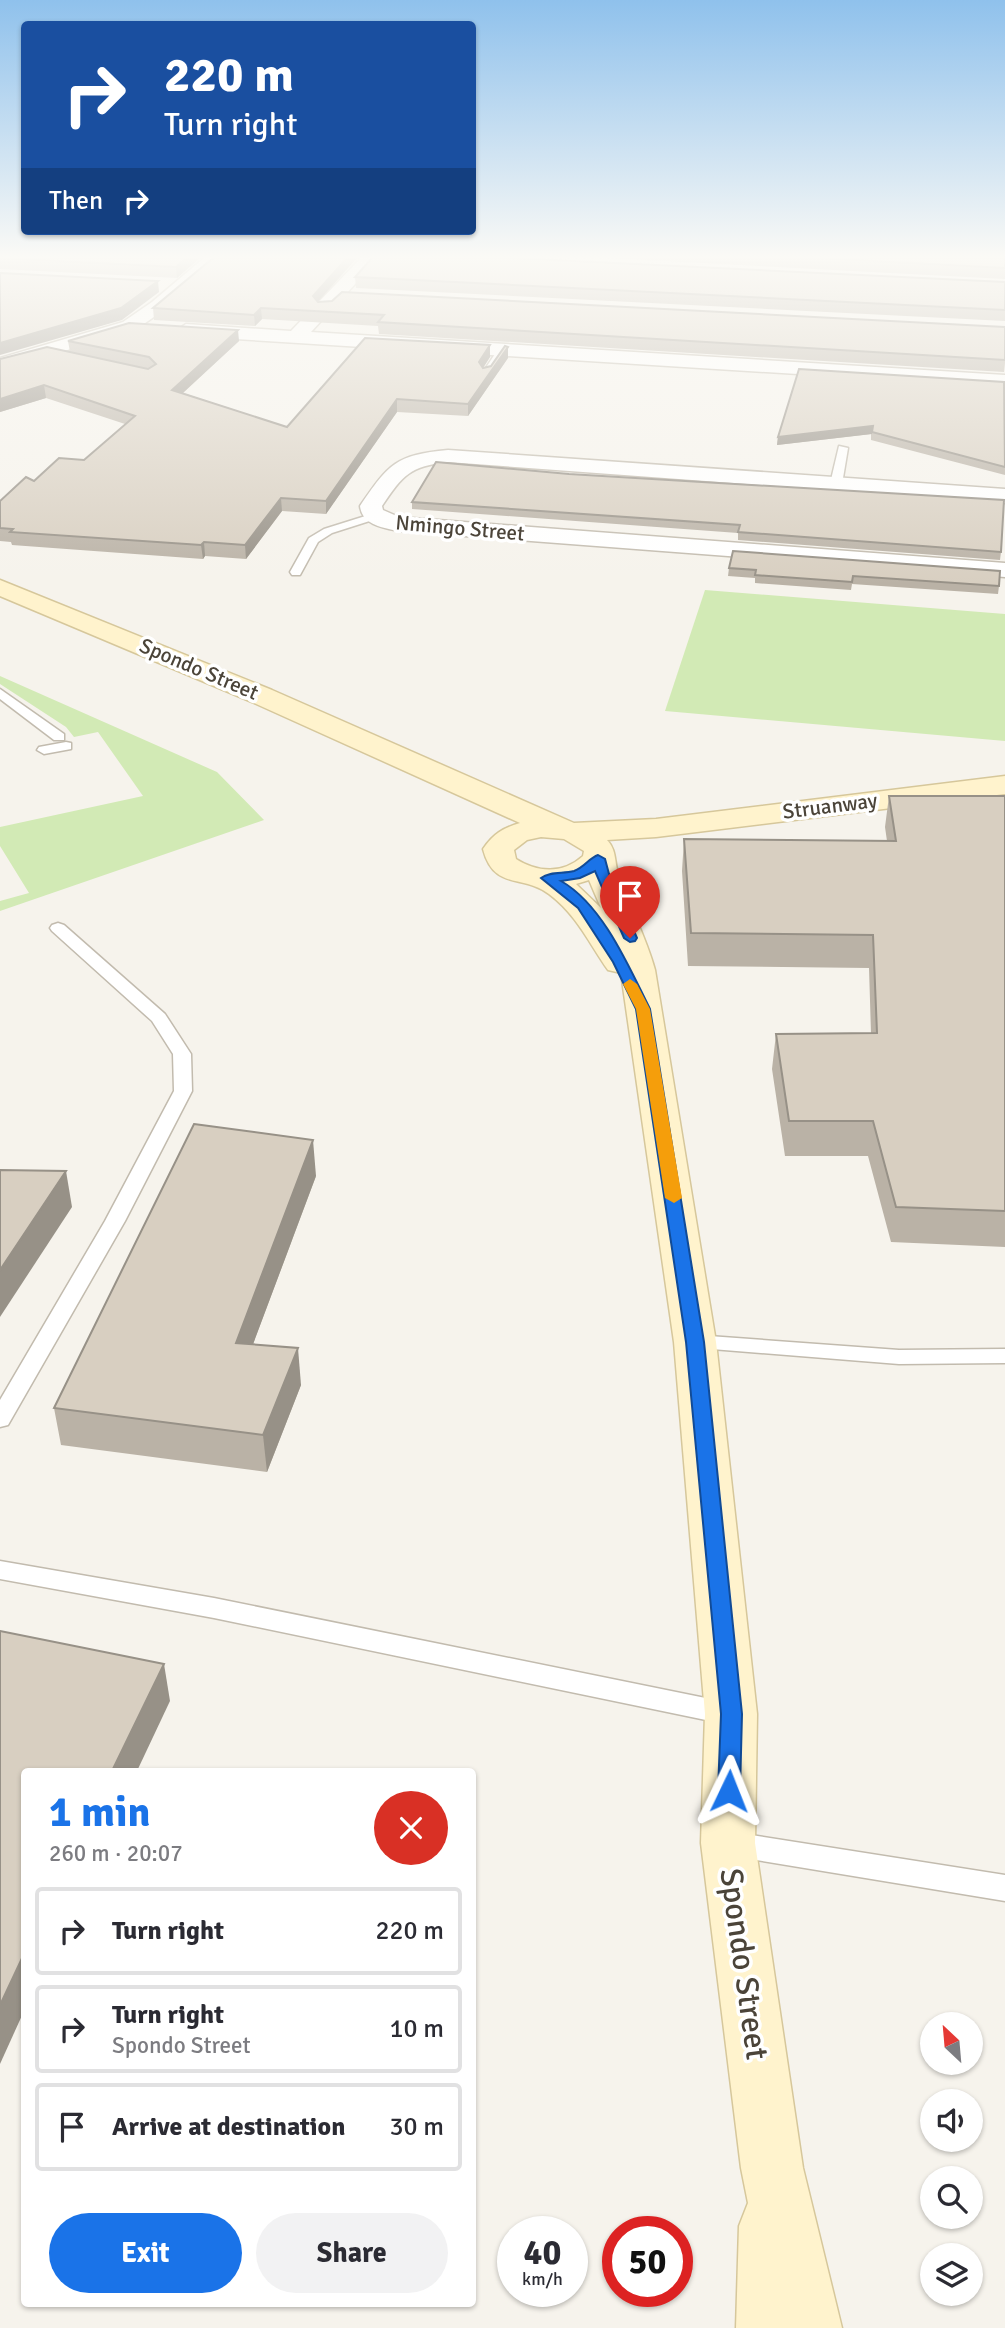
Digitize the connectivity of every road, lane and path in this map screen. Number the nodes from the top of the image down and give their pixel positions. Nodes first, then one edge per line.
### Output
1 (491, 367) edge
2 (772, 367) edge
3 (486, 374) edge
4 (1005, 381) edge
5 (843, 448) dead end
6 (836, 484) junction
7 (1005, 496) edge
8 (375, 516) junction
9 (1005, 570) edge
10 (296, 572) dead end
11 (0, 587) edge
12 (0, 693) edge
13 (63, 741) joint
14 (44, 750) dead end
15 (397, 756) junction
16 (1005, 785) edge
17 (502, 842) junction
18 (583, 842) junction
19 (547, 878) junction
20 (58, 928) dead end
21 (643, 1009) junction
22 (695, 1342) junction
23 (1005, 1356) edge
24 (0, 1419) edge
25 (0, 1570) edge
26 (732, 1714) junction
27 (728, 1843) junction
28 (1005, 1888) edge
29 (772, 2168) junction
30 (769, 2328) edge
31 (809, 2328) edge

1 - 3 lane
2 - 4 street
5 - 6 lane
6 - 7 street, Nmingo Street
6 - 8 street, Nmingo Street
8 - 9 street, Nmingo Street
8 - 10 lane
11 - 15 main road, Spondo Street
12 - 13 lane
13 - 14 lane
15 - 17 main road, Spondo Street
15 - 18 main road, Spondo Street
16 - 18 main road, Struanway
17 - 18 main road
17 - 19 main road
18 - 19 main road
18 - 21 main road, Spondo Street
19 - 21 main road, Spondo Street
20 - 24 lane
21 - 22 main road, Spondo Street
22 - 23 lane
22 - 26 main road, Spondo Street
25 - 26 lane
26 - 27 main road, Spondo Street
27 - 28 lane
27 - 29 main road, Spondo Street
29 - 30 main road, Spondo Street
29 - 31 main road, Spondo Street

